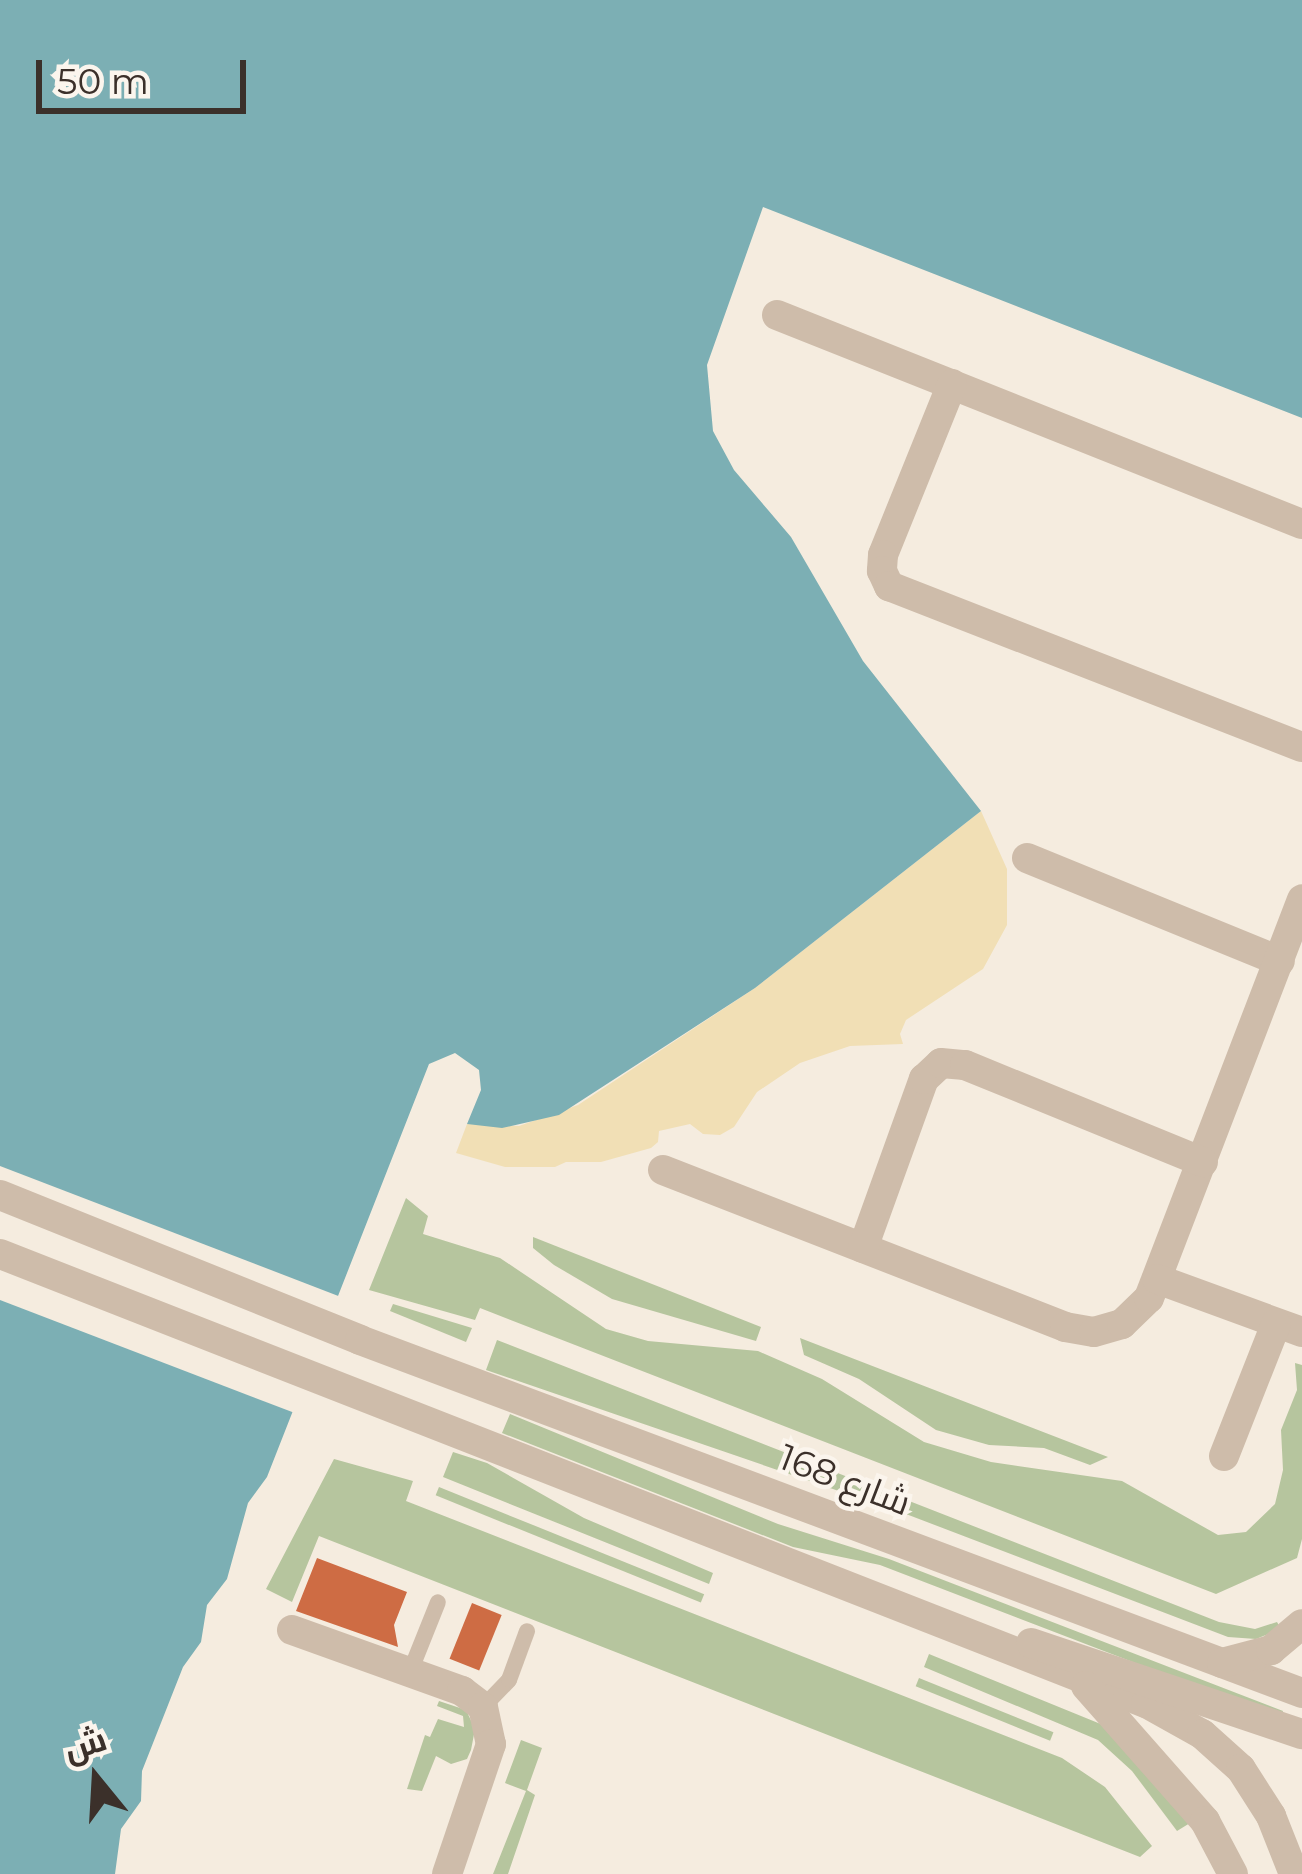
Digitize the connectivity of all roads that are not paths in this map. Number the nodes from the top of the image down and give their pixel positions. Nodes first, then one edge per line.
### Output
1 (777, 315) dead end
2 (952, 384) junction
3 (1302, 524) edge
4 (1302, 747) edge
5 (1027, 858) dead end
6 (1302, 899) edge
7 (1280, 961) junction
8 (1203, 1162) junction
9 (663, 1170) dead end
10 (0, 1195) edge
11 (863, 1248) junction
12 (0, 1254) edge
13 (1157, 1279) junction
14 (1289, 1328) edge
15 (1224, 1456) dead end
16 (438, 1602) dead end
17 (1302, 1624) edge
18 (292, 1630) dead end
19 (526, 1631) dead end
20 (960, 1633) junction
21 (1222, 1663) junction
22 (410, 1672) junction
23 (1078, 1678) junction
24 (1302, 1693) edge
25 (483, 1707) junction
26 (1302, 1734) edge
27 (447, 1874) edge
28 (1233, 1874) edge
29 (1294, 1874) edge

1 - 2 street
2 - 3 street
2 - 4 street
5 - 7 street
6 - 7 street
7 - 8 street
8 - 11 street
8 - 13 street
9 - 11 street
10 - 21 street, شارع 168
11 - 13 street
12 - 20 street
13 - 14 street
14 - 15 street
16 - 22 lane
17 - 21 street
18 - 22 street
19 - 25 lane
20 - 23 street
20 - 26 street
21 - 24 street, شارع 168
22 - 25 street
23 - 28 street
23 - 29 street
25 - 27 street

